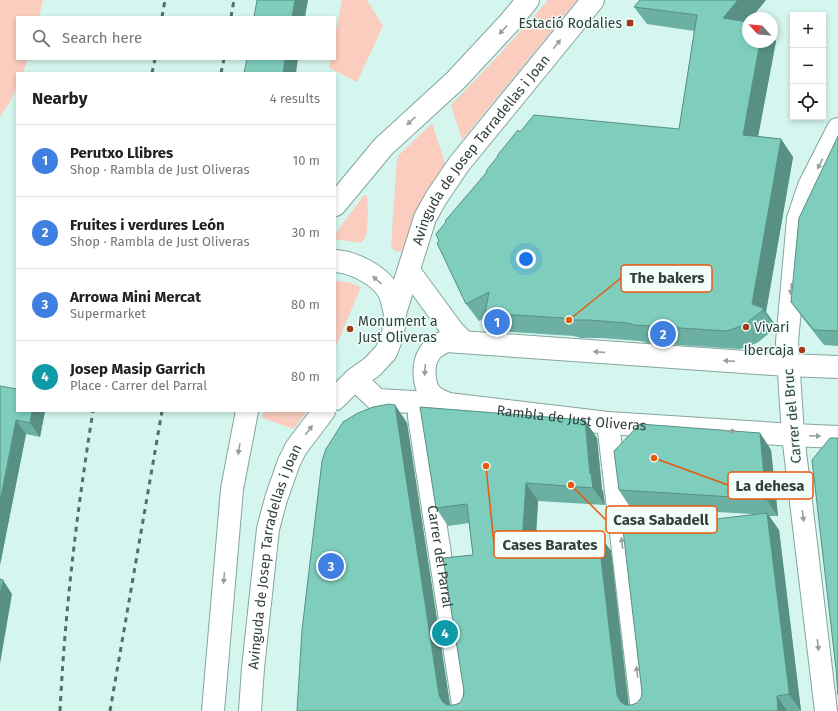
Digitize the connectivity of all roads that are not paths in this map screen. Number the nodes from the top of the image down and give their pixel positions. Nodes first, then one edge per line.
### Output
1 (528, 0) edge
2 (593, 0) edge
3 (838, 129) edge
4 (336, 203) edge
5 (336, 262) edge
6 (409, 271) junction
7 (395, 313) junction
8 (464, 342) junction
9 (787, 365) junction
10 (838, 367) edge
11 (345, 382) edge
12 (336, 397) edge
13 (448, 404) junction
14 (418, 406) junction
15 (247, 412) edge
16 (323, 412) edge
17 (608, 423) junction
18 (793, 435) junction
19 (838, 437) edge
20 (213, 711) edge
21 (250, 711) edge
22 (464, 711) edge
23 (642, 711) edge
24 (826, 711) edge

1 -> 4 street
6 -> 2 street, Avinguda de Josep Tarradellas i Joan
3 -> 9 street, Carrer del Bruc
7 -> 5 street, Avinguda de Josep Tarradellas i Joan
6 - 7 street, Avinguda de Josep Tarradellas i Joan
6 - 8 street
7 - 11 street, Avinguda de Josep Tarradellas i Joan
9 -> 8 street, Rambla de Just Oliveras
8 -> 13 street, Rambla de Just Oliveras
9 - 10 street, Rambla de Just Oliveras
9 - 18 street, Carrer del Bruc
11 - 12 street, Avinguda de Josep Tarradellas i Joan
11 - 14 street, Rambla de Just Oliveras
13 - 14 street, Rambla de Just Oliveras
13 - 17 street, Rambla de Just Oliveras
14 - 22 street, Carrer del Parral
15 -> 20 street
21 -> 16 street, Avinguda de Josep Tarradellas i Joan
17 -> 18 street, Rambla de Just Oliveras
23 -> 17 street
18 -> 19 street, Rambla de Just Oliveras
18 -> 24 street, Carrer del Bruc

